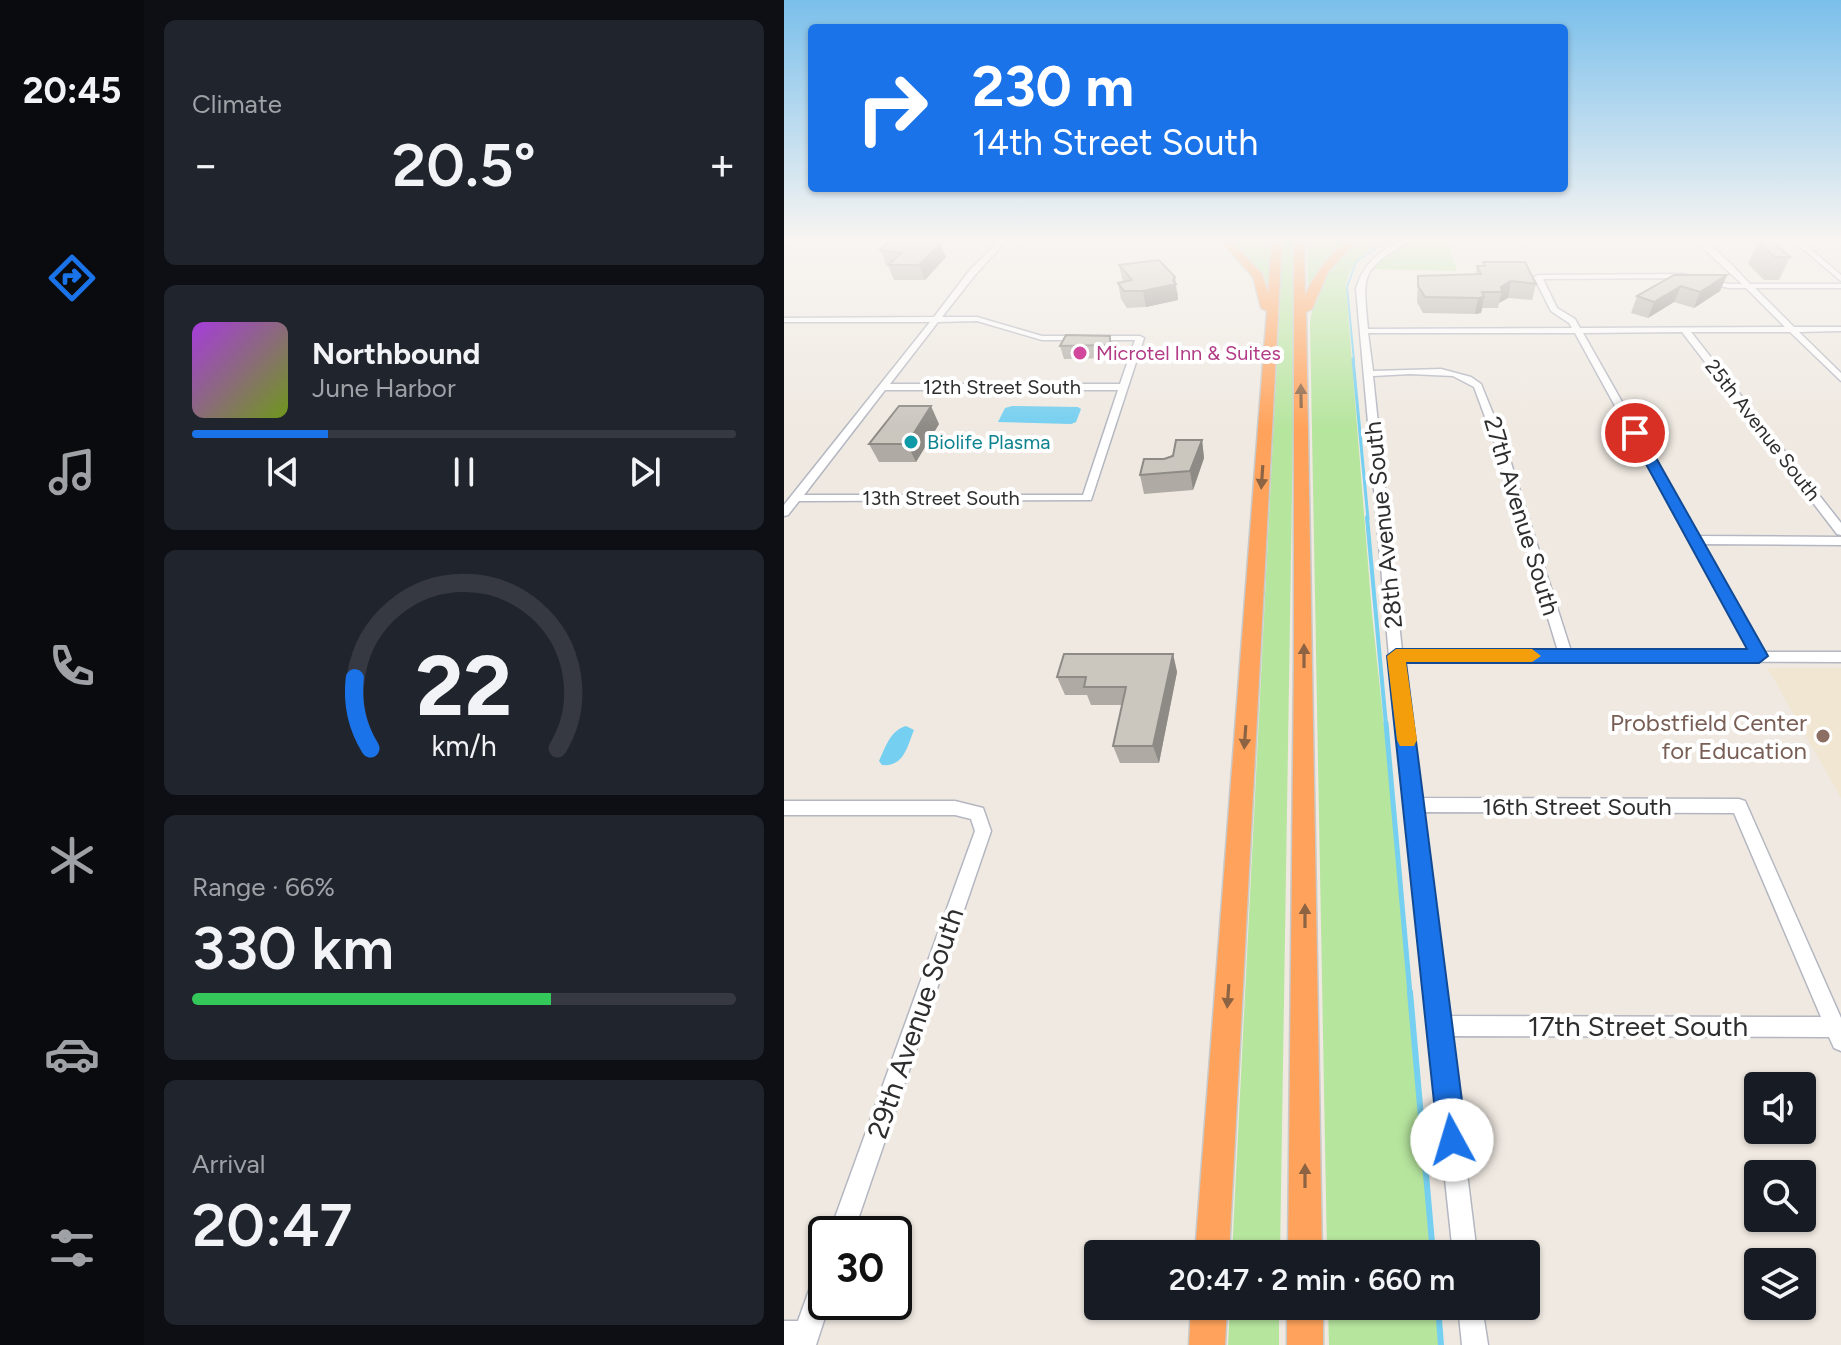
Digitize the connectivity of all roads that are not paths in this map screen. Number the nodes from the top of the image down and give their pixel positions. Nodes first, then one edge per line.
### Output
1 (950, 302) edge
2 (1266, 302) edge
3 (1273, 302) edge
4 (1300, 302) edge
5 (1308, 302) edge
6 (1362, 302) edge
7 (1550, 302) edge
8 (1763, 302) edge
9 (936, 319) junction
10 (784, 320) edge
11 (1300, 320) junction
12 (1577, 329) junction
13 (1791, 329) junction
14 (1841, 329) edge
15 (1685, 330) junction
16 (1365, 331) junction
17 (1271, 344) junction
18 (1368, 374) junction
19 (1841, 378) edge
20 (881, 387) junction
21 (1123, 387) junction
22 (796, 498) junction
23 (784, 513) edge
24 (1841, 531) edge
25 (1695, 540) junction
26 (1841, 541) edge
27 (1396, 656) junction
28 (1566, 656) junction
29 (1759, 656) junction
30 (1841, 657) edge
31 (1416, 805) junction
32 (784, 808) edge
33 (1440, 1026) junction
34 (1838, 1034) edge
35 (847, 1216) edge
36 (1213, 1240) edge
37 (1305, 1240) edge
38 (1463, 1240) edge
39 (808, 1316) edge
40 (1208, 1320) edge
41 (1305, 1320) edge
42 (1472, 1320) edge
43 (798, 1338) edge
44 (1207, 1345) edge
45 (1305, 1345) edge
46 (1475, 1345) edge

1 - 9 street
2 - 17 highway
3 - 17 highway
4 - 11 highway
5 - 11 highway
6 - 16 street, 28th Avenue South
7 - 12 street
8 - 13 street
9 - 10 street
9 - 20 street
9 - 21 street
37 -> 11 highway
12 - 15 street
12 - 16 street
12 - 25 street
13 - 14 street
13 - 15 street
13 - 19 street
15 - 24 street, 25th Avenue South
16 - 18 street, 28th Avenue South
17 -> 36 highway
18 - 27 street, 28th Avenue South
18 - 28 street, 27th Avenue South
20 - 21 street, 12th Street South
20 - 22 street
21 - 22 street, 13th Street South
22 - 23 street
25 - 26 street
25 - 29 street
27 - 28 street
27 - 31 street, 28th Avenue South
28 - 29 street
29 - 30 street
31 - 33 street, 28th Avenue South
31 - 34 street, 16th Street South
32 - 35 street, 29th Avenue South
33 - 34 street, 17th Street South
33 - 38 street, 28th Avenue South
39 - 43 street
40 - 44 highway
41 - 45 highway
42 - 46 street

